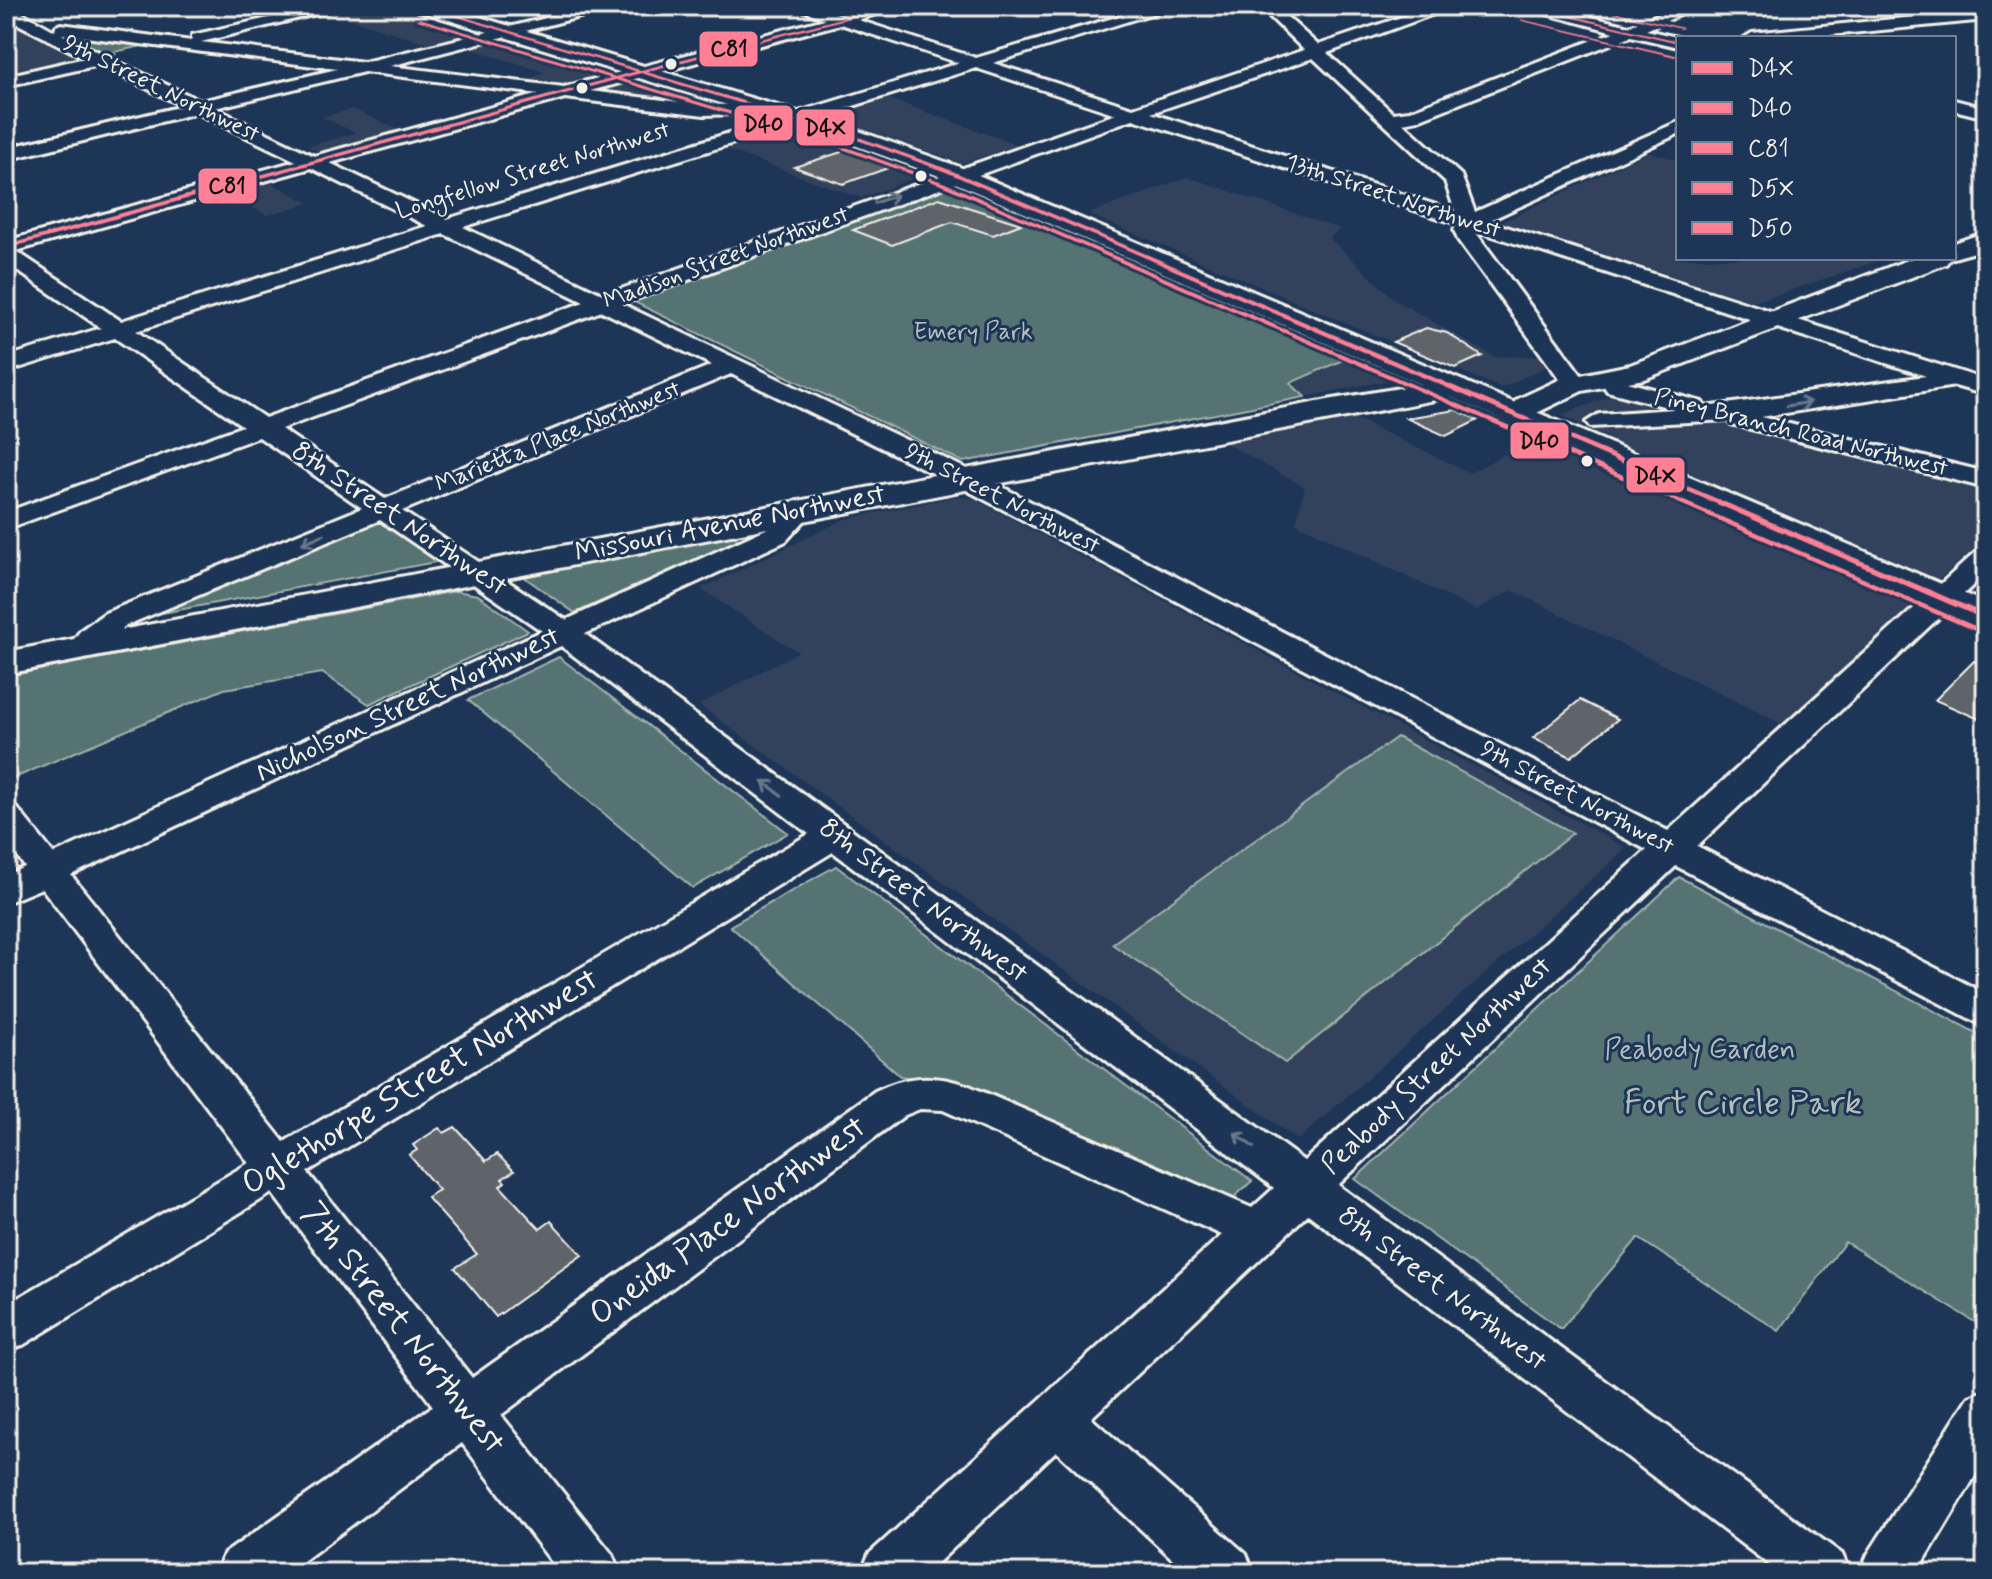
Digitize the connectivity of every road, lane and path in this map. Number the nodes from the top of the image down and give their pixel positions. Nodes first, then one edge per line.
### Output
1 (342, 6) edge
2 (423, 6) edge
3 (615, 6) edge
4 (799, 6) edge
5 (893, 6) edge
6 (1170, 6) edge
7 (1266, 6) edge
8 (1449, 6) edge
9 (1525, 6) edge
10 (1539, 6) edge
11 (1693, 6) edge
12 (1938, 6) edge
13 (32, 8) dead end
14 (6, 13) edge
15 (1986, 15) edge
16 (841, 19) junction
17 (6, 22) edge
18 (1901, 23) junction
19 (35, 26) junction
20 (1632, 30) junction
21 (507, 31) junction
22 (1772, 36) edge
23 (1873, 36) edge
24 (1676, 41) edge
25 (1676, 42) edge
26 (173, 43) junction
27 (1316, 51) junction
28 (1574, 53) junction
29 (101, 60) junction
30 (976, 63) junction
31 (360, 67) junction
32 (641, 72) junction
33 (6, 81) edge
34 (563, 93) junction
35 (1986, 95) edge
36 (1959, 105) edge
37 (199, 107) junction
38 (764, 109) junction
39 (704, 110) junction
40 (1986, 111) edge
41 (1133, 113) junction
42 (792, 117) junction
43 (1390, 119) junction
44 (1676, 128) edge
45 (747, 131) junction
46 (6, 154) edge
47 (313, 162) junction
48 (956, 174) junction
49 (1475, 192) junction
50 (1532, 195) junction
51 (1469, 222) junction
52 (446, 226) junction
53 (1986, 240) edge
54 (6, 250) edge
55 (1956, 251) edge
56 (1932, 260) edge
57 (603, 303) junction
58 (1773, 319) junction
59 (119, 329) junction
60 (6, 365) edge
61 (732, 365) junction
62 (1986, 375) edge
63 (1958, 379) junction
64 (1625, 380) junction
65 (1576, 384) junction
66 (1455, 388) junction
67 (1986, 388) edge
68 (1516, 414) junction
69 (1722, 415) junction
70 (1599, 422) dead end
71 (264, 427) junction
72 (966, 479) junction
73 (1986, 480) edge
74 (6, 504) edge
75 (38, 509) junction
76 (385, 509) junction
77 (801, 509) junction
78 (6, 521) edge
79 (1986, 558) edge
80 (478, 572) junction
81 (1942, 599) junction
82 (1986, 617) edge
83 (564, 633) junction
84 (82, 648) junction
85 (6, 663) edge
86 (6, 817) edge
87 (835, 835) junction
88 (1673, 848) junction
89 (48, 871) junction
90 (6, 890) edge
91 (1986, 1012) edge
92 (278, 1167) junction
93 (1307, 1186) junction
94 (1258, 1231) junction
95 (6, 1330) edge
96 (467, 1410) junction
97 (1986, 1413) edge
98 (1056, 1418) junction
99 (243, 1573) edge
100 (593, 1573) edge
101 (888, 1573) edge
102 (1227, 1573) edge
103 (1823, 1573) edge
104 (1887, 1573) edge

1 - 26 street
2 - 21 highway
3 - 21 street
4 - 16 street, 13th Street Northwest
5 - 16 street
6 - 30 street, Longfellow Street Northwest
7 - 27 street
8 - 27 street, Madison Street Northwest
9 - 20 street
10 - 20 street
11 - 20 street
12 - 18 street
13 - 14 street
14 - 19 street, 9th Street Northwest
15 - 18 street
16 - 30 street, 13th Street Northwest
16 - 32 street
17 - 19 street
18 - 22 street
18 - 23 street
19 - 26 street
19 - 29 street, 9th Street Northwest
20 - 24 street
20 - 28 street
21 - 31 street
21 - 32 highway
25 - 28 street
26 - 29 street
26 - 31 street
27 - 41 street, Madison Street Northwest
27 - 43 street
28 - 43 street
29 - 33 street
29 - 37 street, 9th Street Northwest
30 - 41 street, 13th Street Northwest
30 - 42 street, Longfellow Street Northwest
31 - 34 street
31 - 37 street
32 - 34 street
32 - 38 highway
34 - 39 street
34 - 47 street
35 - 36 street
36 - 40 street
37 - 46 street
37 - 47 street, 9th Street Northwest
38 - 39 street
38 - 42 highway
39 - 45 street
41 - 48 street, Madison Street Northwest
41 - 51 street, 13th Street Northwest
42 - 45 street, Longfellow Street Northwest
42 - 48 highway
43 - 49 street
44 - 50 street
45 - 52 street, Longfellow Street Northwest
47 - 52 street, 9th Street Northwest
47 - 54 street
57 -> 48 street, Madison Street Northwest
48 - 66 highway
49 - 50 street
49 - 51 street
50 - 51 street
51 - 58 street, 13th Street Northwest
51 - 65 street
52 - 57 street, 9th Street Northwest
52 - 59 street, Longfellow Street Northwest
53 - 55 main road
54 - 59 street, 8th Street Northwest
56 - 58 main road
57 - 61 street, 9th Street Northwest
57 - 71 street, Madison Street Northwest
58 - 63 street, 13th Street Northwest
58 - 64 main road
59 - 60 street, Longfellow Street Northwest
59 - 71 street, 8th Street Northwest
61 - 72 street, 9th Street Northwest
61 - 76 street, Marietta Place Northwest
62 - 63 street
63 - 67 street, 13th Street Northwest
69 -> 63 street
64 - 65 main road
64 - 68 main road
64 - 69 street, Piney Branch Road Northwest
65 - 68 main road
66 - 68 highway
66 - 72 main road, Missouri Avenue Northwest
68 - 81 highway
69 - 70 street
69 - 73 street, Piney Branch Road Northwest
71 - 75 street, Madison Street Northwest
71 - 76 street, 8th Street Northwest
72 - 77 main road, Missouri Avenue Northwest
72 - 88 street, 9th Street Northwest
74 - 75 street
75 - 78 street, Madison Street Northwest
76 - 80 street, 8th Street Northwest
76 -> 84 street, Marietta Place Northwest
77 - 80 main road, Missouri Avenue Northwest
77 - 83 street, Nicholson Street Northwest
79 - 81 street, Peabody Street Northwest
80 - 83 street, 8th Street Northwest
80 - 84 main road, Missouri Avenue Northwest
81 - 82 highway
81 - 88 street, Peabody Street Northwest
87 -> 83 street, 8th Street Northwest
83 - 89 street, Nicholson Street Northwest
84 - 85 main road, Missouri Avenue Northwest
86 - 89 street, 7th Street Northwest
87 - 92 street, Oglethorpe Street Northwest
93 -> 87 street, 8th Street Northwest
88 - 91 street, 9th Street Northwest
88 - 93 street, Peabody Street Northwest
89 - 90 street, Nicholson Street Northwest
89 - 92 street, 7th Street Northwest
92 - 95 street, Oglethorpe Street Northwest
92 - 96 street, 7th Street Northwest
93 - 94 street, Peabody Street Northwest
93 - 103 street, 8th Street Northwest
94 - 96 street, Oneida Place Northwest
94 - 98 street, Peabody Street Northwest
96 - 99 street, Oneida Place Northwest
96 - 100 street, 7th Street Northwest
97 - 104 street
98 - 101 street, Peabody Street Northwest
98 - 102 street

